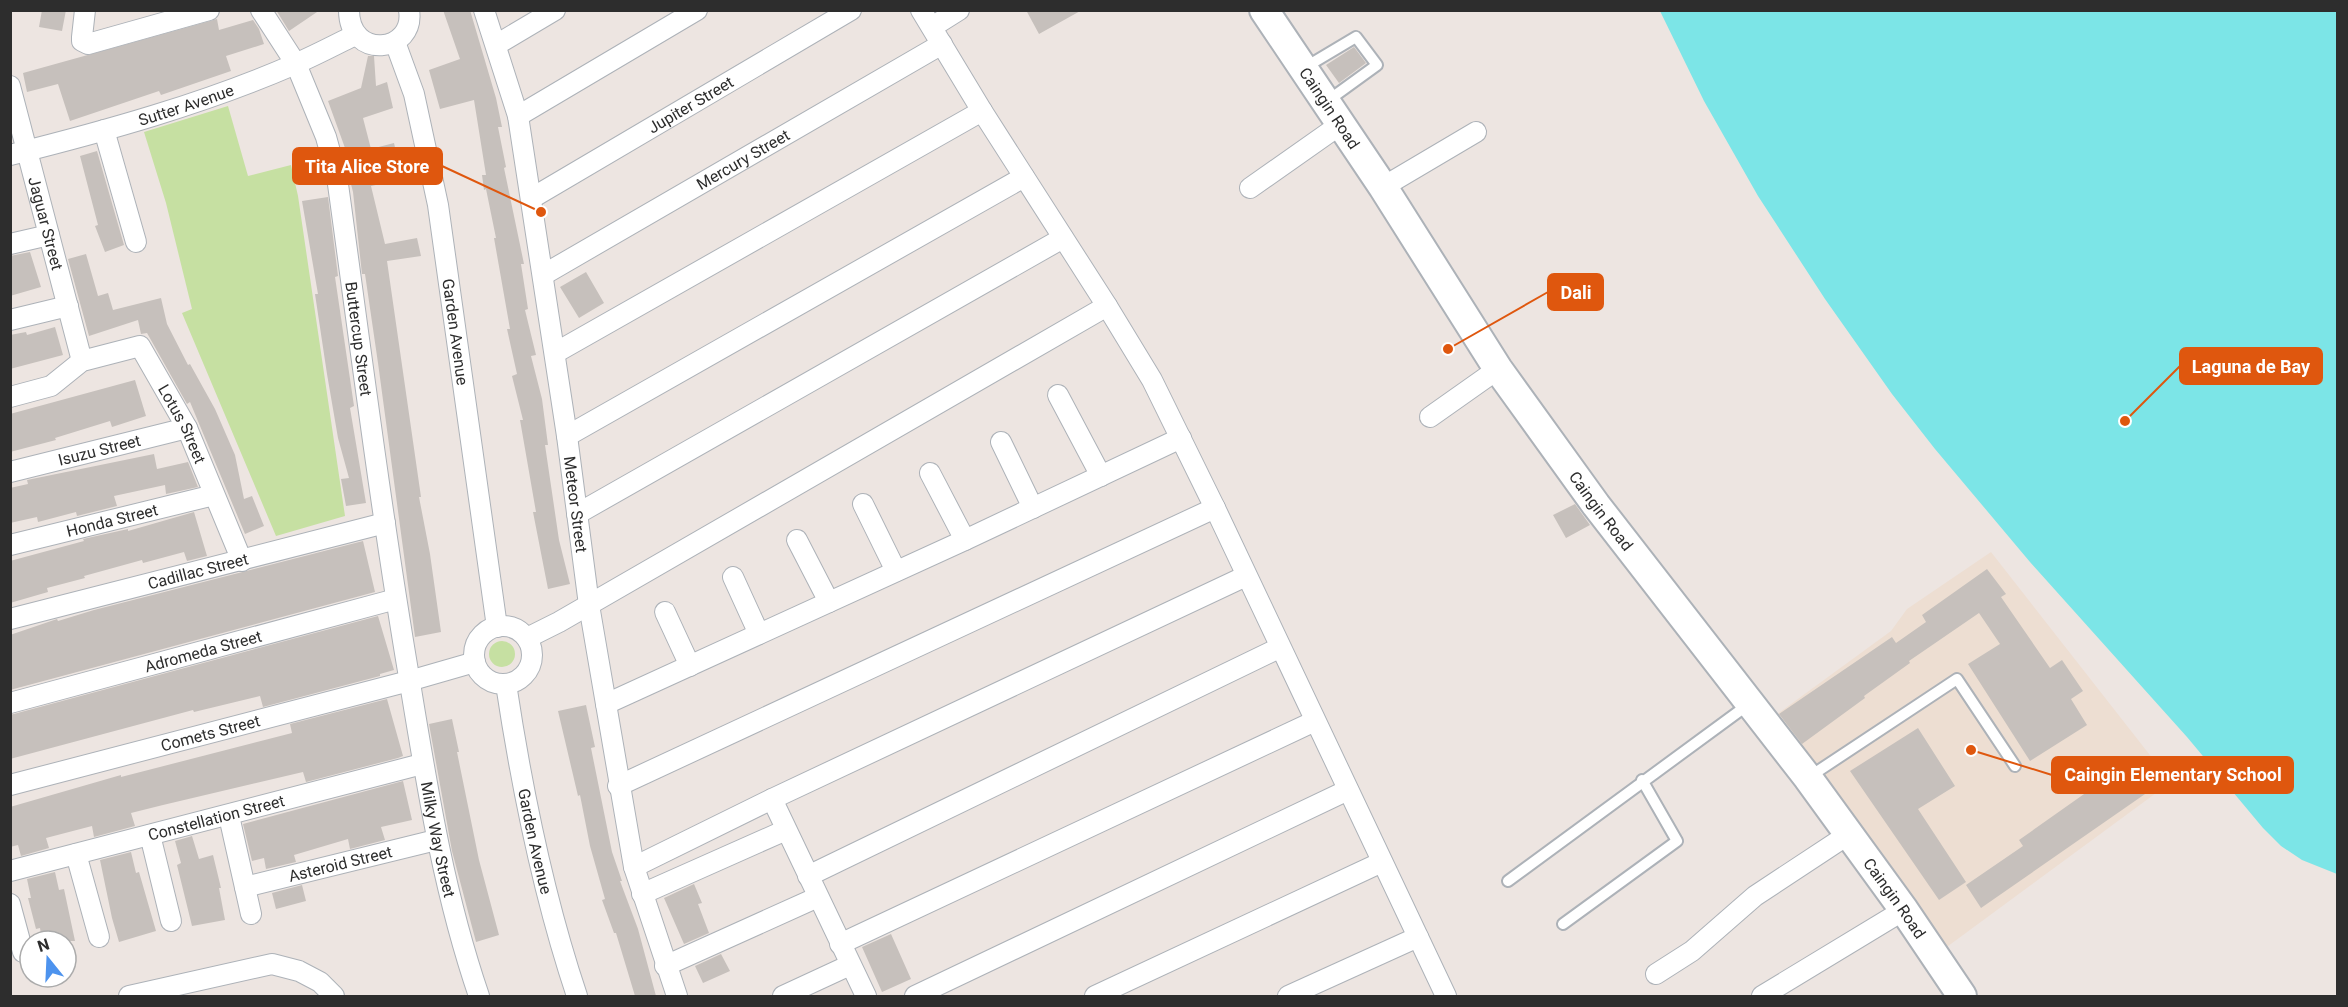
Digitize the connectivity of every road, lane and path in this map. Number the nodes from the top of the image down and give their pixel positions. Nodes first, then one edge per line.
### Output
1 (85, 10) edge
2 (209, 10) edge
3 (261, 10) edge
4 (349, 10) edge
5 (409, 10) edge
6 (484, 10) edge
7 (555, 10) edge
8 (697, 10) edge
9 (850, 10) edge
10 (959, 10) edge
11 (1264, 10) edge
12 (932, 27) edge
13 (355, 35) junction
14 (395, 42) junction
15 (496, 45) junction
16 (296, 64) junction
17 (1303, 68) junction
18 (10, 86) edge
19 (981, 111) junction
20 (1333, 113) junction
21 (518, 116) junction
22 (104, 130) junction
23 (1476, 132) dead end
24 (19, 153) edge
25 (1024, 177) junction
26 (1383, 187) junction
27 (1250, 188) dead end
28 (531, 198) junction
29 (49, 235) junction
30 (1063, 238) junction
31 (136, 242) dead end
32 (10, 244) edge
33 (543, 275) junction
34 (68, 306) junction
35 (1107, 306) junction
36 (10, 320) edge
37 (555, 353) junction
38 (82, 361) junction
39 (1498, 369) junction
40 (1058, 395) dead end
41 (10, 397) edge
42 (1430, 417) dead end
43 (187, 428) junction
44 (567, 436) junction
45 (1181, 438) junction
46 (1001, 442) dead end
47 (10, 472) edge
48 (930, 473) dead end
49 (1101, 476) junction
50 (214, 495) junction
51 (863, 504) dead end
52 (1033, 508) junction
53 (1215, 508) junction
54 (577, 514) junction
55 (385, 523) junction
56 (797, 540) dead end
57 (965, 540) junction
58 (10, 545) edge
59 (242, 561) junction
60 (896, 572) junction
61 (1246, 576) junction
62 (733, 577) dead end
63 (396, 599) junction
64 (829, 602) junction
65 (589, 605) junction
66 (665, 612) dead end
67 (10, 619) edge
68 (498, 627) junction
69 (759, 634) junction
70 (527, 638) junction
71 (1279, 648) junction
72 (474, 662) junction
73 (690, 666) junction
74 (409, 681) junction
75 (506, 684) junction
76 (10, 703) edge
77 (606, 704) junction
78 (1749, 704) junction
79 (1315, 721) junction
80 (422, 764) junction
81 (2015, 766) dead end
82 (1808, 778) junction
83 (1642, 780) junction
84 (10, 785) edge
85 (618, 786) junction
86 (1348, 790) junction
87 (772, 799) junction
88 (229, 816) junction
89 (786, 830) junction
90 (1849, 834) junction
91 (150, 836) junction
92 (436, 840) junction
93 (76, 854) junction
94 (1382, 862) junction
95 (634, 867) junction
96 (10, 871) edge
97 (808, 876) junction
98 (1508, 880) dead end
99 (244, 886) junction
100 (642, 894) junction
101 (818, 897) junction
102 (10, 904) edge
103 (1904, 910) junction
104 (251, 914) dead end
105 (171, 921) dead end
106 (1563, 924) dead end
107 (18, 934) edge
108 (99, 937) dead end
109 (1418, 937) junction
110 (840, 944) junction
111 (850, 965) junction
112 (665, 966) junction
113 (1656, 974) dead end
114 (129, 996) edge
115 (334, 996) edge
116 (479, 996) edge
117 (577, 996) edge
118 (677, 996) edge
119 (783, 996) edge
120 (866, 996) edge
121 (915, 996) edge
122 (1095, 996) edge
123 (1288, 996) edge
124 (1446, 996) edge
125 (1762, 996) edge
126 (1962, 996) edge

1 - 2 street
3 - 16 street, Buttercup Street
4 - 13 street
5 - 14 street
6 - 15 street, Meteor Street
7 - 15 street
8 - 21 street
9 - 28 street, Jupiter Street
10 - 12 street, Mercury Street
11 - 17 street, Caingin Road
12 - 19 street
12 - 33 street, Mercury Street
13 - 14 street
13 - 16 street, Sutter Avenue
14 - 68 street, Garden Avenue
15 - 21 street, Meteor Street
16 - 22 street, Sutter Avenue
16 - 55 street, Buttercup Street
17 - 20 street, Caingin Road
17 - 20 lane
18 - 24 street, Jaguar Street
19 - 25 street
19 - 37 street
20 - 26 street, Caingin Road
20 - 27 street
21 - 28 street, Meteor Street
22 - 24 street, Sutter Avenue
22 - 31 street
23 - 26 street
24 - 29 street, Jaguar Street
25 - 30 street
25 - 44 street
26 - 39 street, Caingin Road
28 - 33 street, Meteor Street
29 - 32 street
29 - 34 street, Jaguar Street
30 - 35 street
30 - 54 street
33 - 37 street, Meteor Street
34 - 36 street
34 - 38 street, Jaguar Street
35 - 45 street
35 - 65 street
37 - 44 street, Meteor Street
38 - 41 street
38 - 43 street, Lotus Street
39 - 42 street
39 - 78 street, Caingin Road
40 - 49 street
43 - 47 street, Isuzu Street
43 - 50 street, Lotus Street
44 - 54 street, Meteor Street
45 - 49 street
45 - 53 street
46 - 52 street
48 - 57 street
49 - 52 street
50 - 58 street, Honda Street
50 - 59 street, Lotus Street
51 - 60 street
52 - 57 street
53 - 61 street
53 - 85 street
54 - 65 street, Meteor Street
55 - 59 street, Cadillac Street
55 - 63 street, Buttercup Street
56 - 64 street
57 - 60 street
59 - 67 street, Cadillac Street
60 - 64 street
61 - 71 street
61 - 87 street
62 - 69 street
63 - 74 street, Buttercup Street
63 - 76 street, Adromeda Street
64 - 69 street
65 - 70 street
65 - 77 street, Meteor Street
66 - 73 street
68 - 70 street
68 - 72 street
69 - 73 street
70 - 75 street
71 - 79 street
71 - 97 street
72 - 74 street, Comets Street
72 - 75 street
73 - 77 street
74 - 80 street, Milky Way Street
74 - 84 street, Comets Street
75 - 117 street, Garden Avenue
77 - 85 street, Meteor Street
78 - 82 street, Caingin Road
78 - 83 lane
79 - 86 street
79 - 110 street
80 - 88 street, Constellation Street
80 - 92 street, Milky Way Street
81 - 82 lane
82 - 90 street, Caingin Road
83 - 98 lane
83 - 106 lane
85 - 95 street, Meteor Street
86 - 94 street
86 - 121 street
87 - 89 street
87 - 95 street
88 - 91 street, Constellation Street
88 - 99 street
89 - 97 street
89 - 100 street
90 - 103 street, Caingin Road
90 - 113 street
91 - 93 street, Constellation Street
91 - 105 street
92 - 99 street, Asteroid Street
92 - 116 street, Milky Way Street
93 - 96 street, Constellation Street
93 - 108 street
94 - 109 street
94 - 122 street
95 - 100 street, Meteor Street
97 - 101 street
99 - 104 street
100 - 112 street, Meteor Street
101 - 110 street
101 - 112 street
102 - 107 street
103 - 125 street
103 - 126 street, Caingin Road
109 - 123 street
109 - 124 street
110 - 111 street
111 - 119 street
111 - 120 street
112 - 118 street, Meteor Street
114 - 115 street

